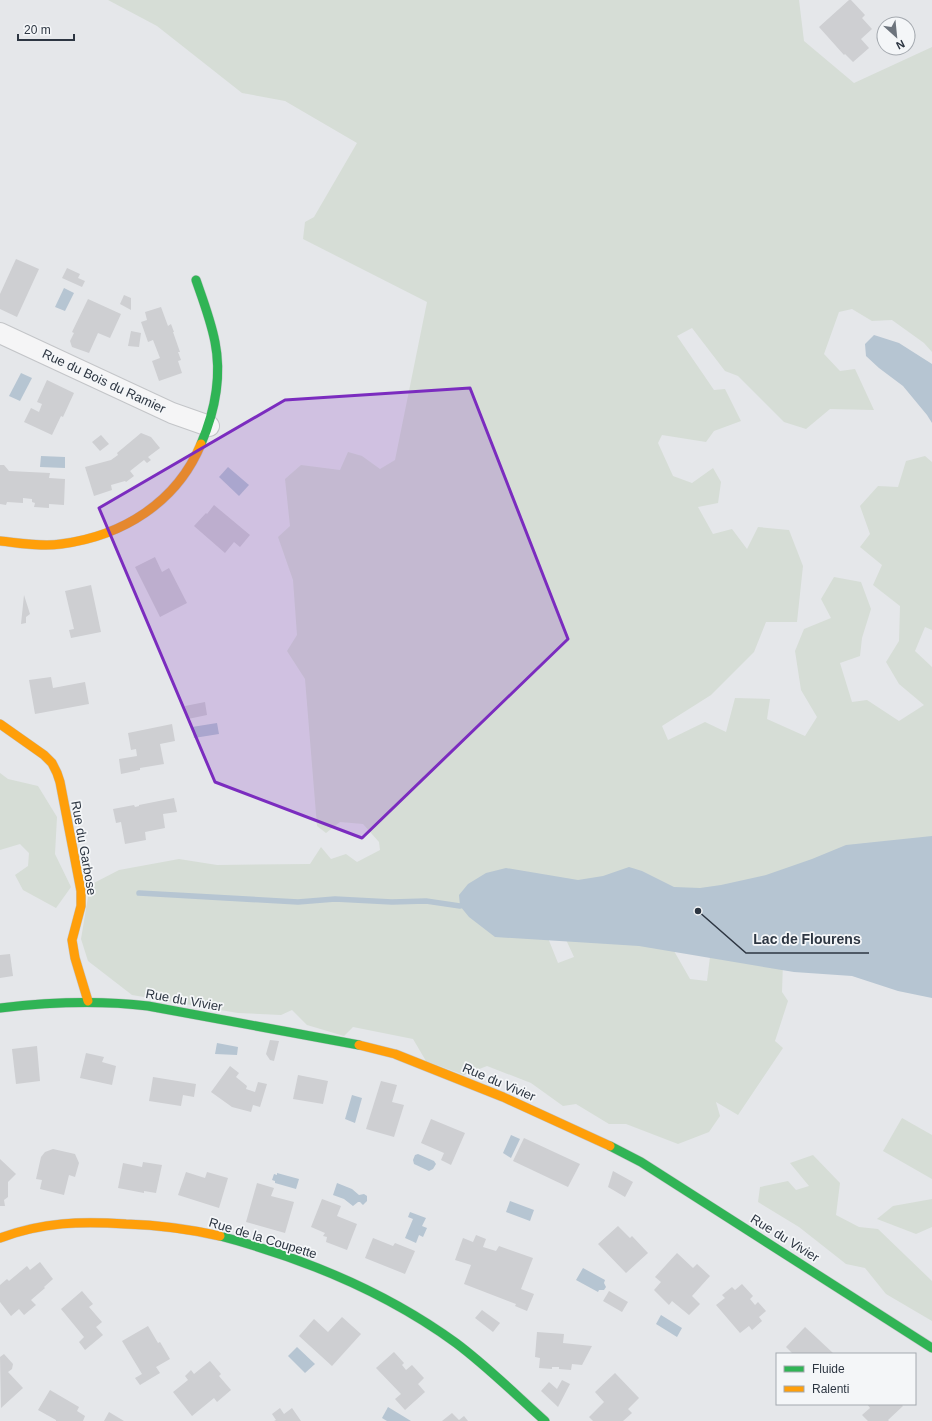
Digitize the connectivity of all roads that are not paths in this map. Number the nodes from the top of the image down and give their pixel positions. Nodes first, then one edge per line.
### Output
1 (196, 280) dead end
2 (0, 333) edge
3 (209, 426) junction
4 (0, 541) edge
5 (0, 724) edge
6 (88, 1001) junction
7 (0, 1008) edge
8 (0, 1238) edge
9 (932, 1348) edge
10 (545, 1421) edge

1 - 3 street
2 - 3 street, Rue du Bois du Ramier
3 - 4 street
5 - 6 street, Rue du Garbose
6 - 7 street, Rue du Vivier
6 - 9 street, Rue du Vivier
8 - 10 street, Rue de la Coupette

